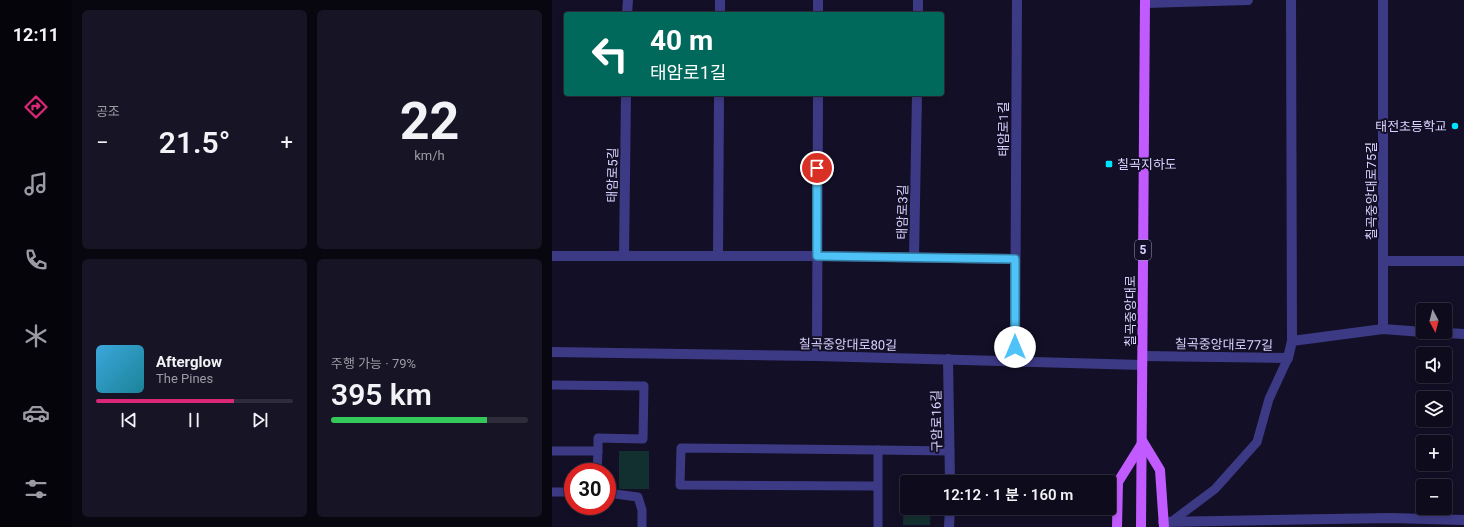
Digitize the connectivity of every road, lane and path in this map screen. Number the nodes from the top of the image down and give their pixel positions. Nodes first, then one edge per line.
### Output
1 (628, 0) edge
2 (720, 0) edge
3 (818, 0) edge
4 (918, 0) edge
5 (1017, 0) edge
6 (1248, 0) edge
7 (1291, 0) edge
8 (1383, 0) edge
9 (1145, 2) edge
10 (627, 12) edge
11 (720, 12) edge
12 (818, 12) edge
13 (918, 12) edge
14 (626, 96) edge
15 (719, 96) edge
16 (818, 96) edge
17 (917, 96) edge
18 (552, 256) edge
19 (624, 256) junction
20 (718, 256) junction
21 (817, 256) junction
22 (914, 257) junction
23 (1015, 259) junction
24 (1464, 261) edge
25 (1384, 262) junction
26 (1383, 329) junction
27 (1416, 331) edge
28 (1452, 333) edge
29 (1464, 334) edge
30 (1292, 341) junction
31 (552, 352) edge
32 (817, 356) junction
33 (1288, 358) junction
34 (948, 359) junction
35 (1015, 361) junction
36 (1142, 361) junction
37 (552, 385) edge
38 (1143, 442) junction
39 (878, 450) junction
40 (552, 451) edge
41 (598, 451) junction
42 (950, 451) junction
43 (598, 463) edge
44 (950, 475) edge
45 (878, 486) junction
46 (552, 492) edge
47 (564, 492) edge
48 (616, 494) edge
49 (950, 515) edge
50 (1464, 520) edge
51 (1262, 523) edge
52 (1166, 524) edge
53 (642, 527) edge
54 (878, 527) edge
55 (949, 527) edge
56 (1117, 527) edge
57 (1142, 527) edge

1 - 10 street
2 - 11 street
3 - 12 street
4 - 13 street
5 - 23 street, 태암로1길
6 - 9 street
7 - 30 street, 칠곡중앙대로77길
8 - 25 street, 칠곡중앙대로75길
9 - 36 main road, 칠곡중앙대로 / 5
14 - 19 street, 태암로5길
15 - 20 street
16 - 21 street
17 - 22 street, 태암로3길
18 - 19 street
19 - 20 street, 태암로3길
20 - 21 street, 태암로3길
21 - 22 street, 태암로3길
21 - 32 street
22 - 23 street
23 - 35 street, 태암로1길
24 - 25 street
25 - 26 street
26 - 27 street, 칠곡중앙대로77길
26 - 30 street, 칠곡중앙대로77길
28 - 29 street
30 - 33 street, 칠곡중앙대로77길
31 - 32 street, 칠곡중앙대로80길
32 - 34 street, 칠곡중앙대로80길
33 - 36 street, 칠곡중앙대로77길
33 - 52 lane
34 - 35 street, 칠곡중앙대로80길
34 - 42 street, 구암로16길
35 - 36 street, 칠곡중앙대로80길
36 - 38 main road, 칠곡중앙대로 / 5
37 - 41 lane
38 - 52 main road
38 - 56 main road
38 - 57 main road, 칠곡중앙대로 / 5
39 - 42 lane
39 - 45 lane
39 - 45 lane
40 - 41 lane
41 - 43 lane
42 - 44 street, 구암로16길
45 - 54 lane
46 - 47 lane
48 - 53 lane
49 - 55 street
50 - 51 street
51 - 52 street

